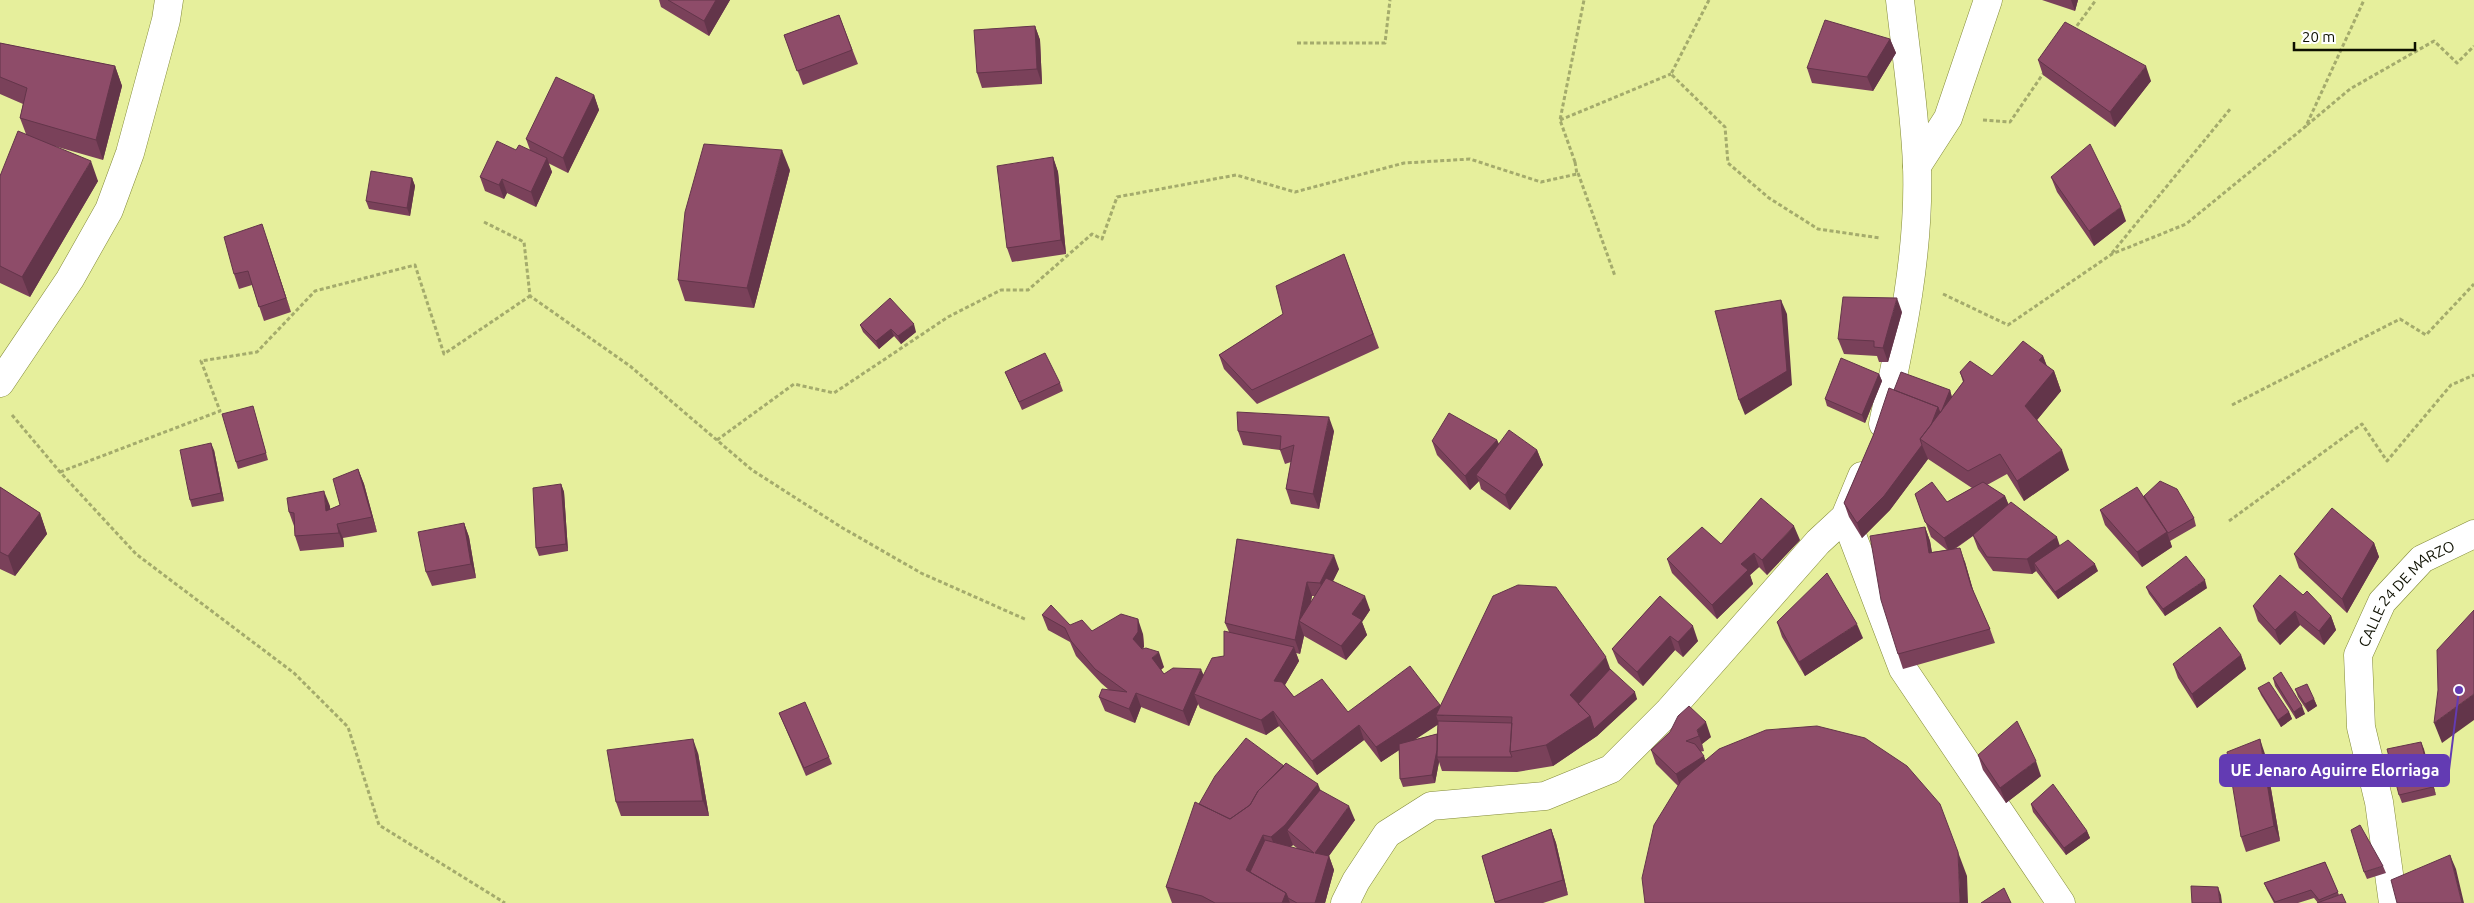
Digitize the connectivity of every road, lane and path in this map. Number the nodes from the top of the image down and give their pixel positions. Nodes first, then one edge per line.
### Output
1 (170, 0) edge
2 (1390, 0) edge
3 (1584, 0) edge
4 (1709, 0) edge
5 (1900, 0) edge
6 (1988, 0) edge
7 (2096, 0) edge
8 (2364, 0) edge
9 (2070, 36) edge
10 (1297, 43) dead end
11 (2474, 46) edge
12 (2048, 67) edge
13 (1671, 74) junction
14 (2231, 108) dead end
15 (1948, 118) junction
16 (1560, 120) junction
17 (2306, 126) junction
18 (1574, 162) junction
19 (1917, 166) junction
20 (484, 222) dead end
21 (1915, 242) junction
22 (2112, 254) junction
23 (1615, 276) dead end
24 (1909, 278) junction
25 (2474, 284) edge
26 (530, 296) junction
27 (2474, 375) edge
28 (3, 395) edge
29 (2232, 405) dead end
30 (718, 440) junction
31 (60, 472) junction
32 (1845, 517) junction
33 (2229, 521) dead end
34 (2474, 534) edge
35 (1027, 620) dead end
36 (505, 903) edge
37 (1345, 903) edge
38 (2062, 903) edge
39 (2393, 903) edge

1 - 28 street
2 - 10 path
3 - 16 path
4 - 13 path
5 - 19 street
6 - 15 street
7 - 9 path
8 - 17 path
11 - 17 path
12 - 15 path
13 - 16 path
13 - 21 path
14 - 22 path
15 - 19 street
16 - 18 path
17 - 22 path
18 - 23 path
18 - 30 path
19 - 21 street
20 - 26 path
21 - 24 street
22 - 24 path
24 - 32 street
25 - 29 path
26 - 30 path
26 - 31 path
27 - 33 path
28 - 31 path
30 - 35 path
31 - 36 path
32 - 37 street
32 - 38 street
34 - 39 street, CALLE 24 DE MARZO

